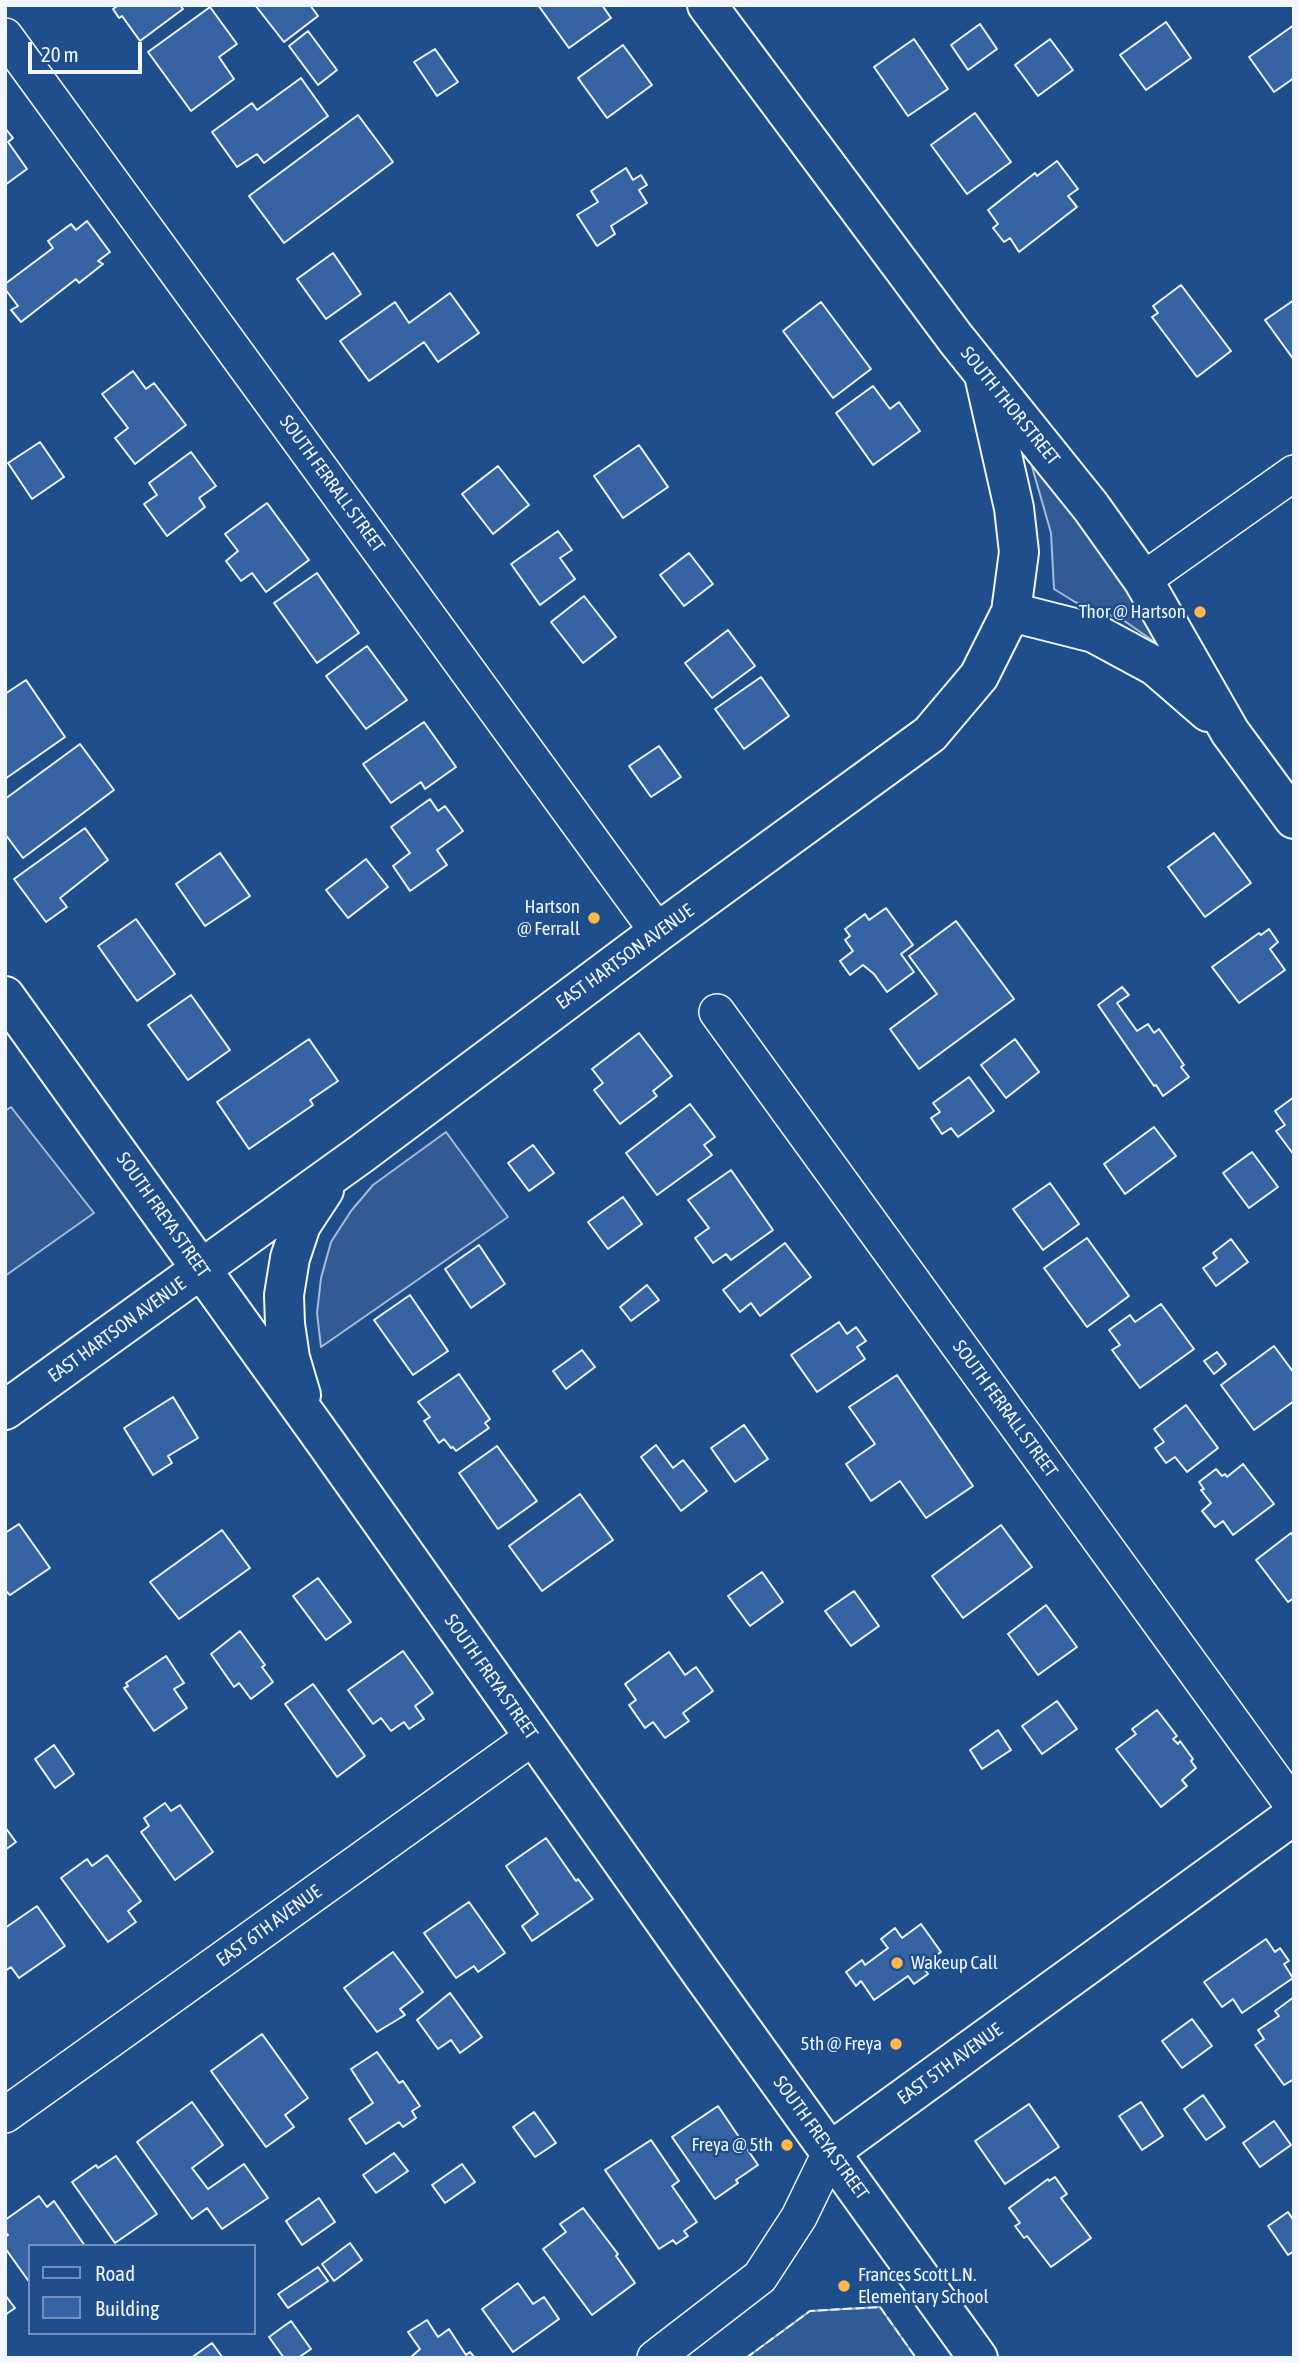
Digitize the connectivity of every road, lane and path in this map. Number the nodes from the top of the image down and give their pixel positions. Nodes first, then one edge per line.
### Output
1 (707, 5) edge
2 (5, 36) edge
3 (984, 375) junction
4 (1294, 473) edge
5 (1143, 580) junction
6 (1011, 612) junction
7 (1230, 732) junction
8 (1294, 819) edge
9 (659, 932) junction
10 (5, 996) edge
11 (717, 1012) dead end
12 (361, 1154) junction
13 (202, 1270) junction
14 (5, 1410) edge
15 (324, 1440) junction
16 (533, 1737) junction
17 (1294, 1807) edge
18 (1294, 1815) edge
19 (5, 2115) edge
20 (831, 2151) junction
21 (655, 2358) edge
22 (978, 2358) edge

1 - 3 main road, SOUTH THOR STREET
2 - 9 street, SOUTH FERRALL STREET
3 - 5 main road, SOUTH THOR STREET
3 - 6 main road, EAST HARTSON AVENUE
4 - 5 street
5 - 7 main road, SOUTH THOR STREET
6 - 7 main road
6 - 9 main road, EAST HARTSON AVENUE
7 - 8 main road, SOUTH THOR STREET
9 - 12 main road, EAST HARTSON AVENUE
10 - 13 main road, SOUTH FREYA STREET
11 - 17 street, SOUTH FERRALL STREET
12 - 13 main road, EAST HARTSON AVENUE
12 - 15 main road
13 - 14 main road, EAST HARTSON AVENUE
13 - 15 main road, SOUTH FREYA STREET
15 - 16 main road, SOUTH FREYA STREET
16 - 19 street, EAST 6TH AVENUE
16 - 20 main road, SOUTH FREYA STREET
18 - 20 main road, EAST 5TH AVENUE
20 - 21 street, EAST 5TH AVENUE
20 - 22 main road, SOUTH FREYA STREET

